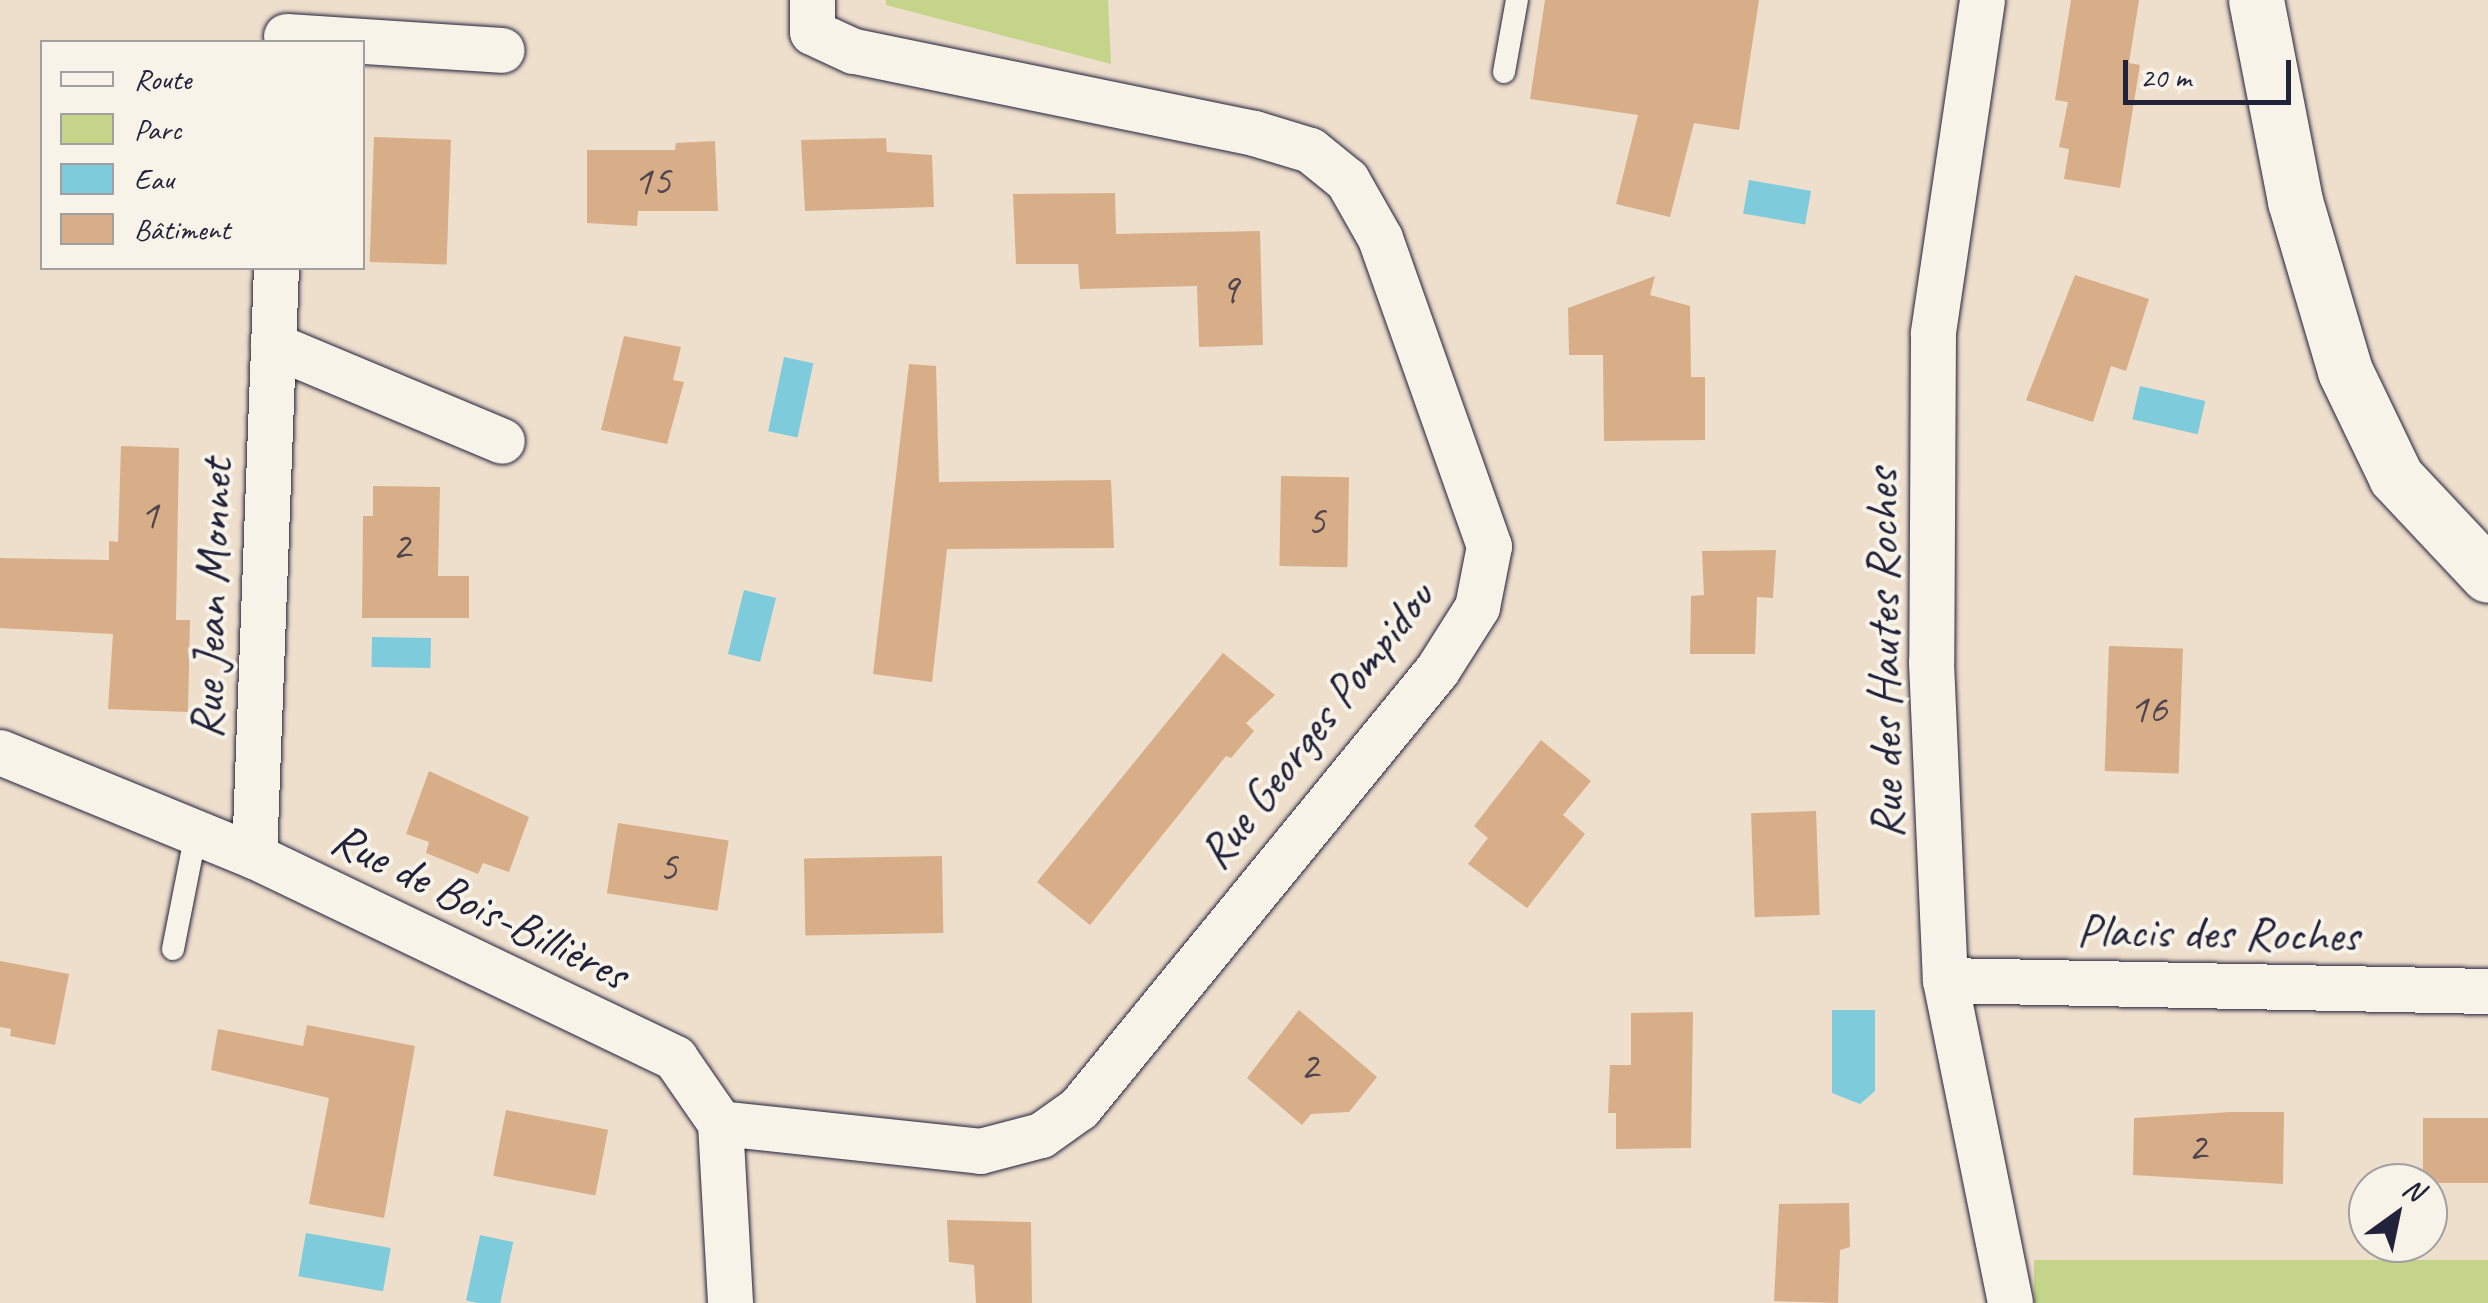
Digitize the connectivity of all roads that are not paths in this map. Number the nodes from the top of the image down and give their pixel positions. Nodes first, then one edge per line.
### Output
1 (812, 0) edge
2 (1517, 0) edge
3 (1982, 0) edge
4 (2256, 0) edge
5 (286, 26) edge
6 (502, 50) dead end
7 (1504, 72) dead end
8 (276, 270) edge
9 (273, 346) junction
10 (502, 440) dead end
11 (2488, 575) edge
12 (0, 752) edge
13 (196, 833) junction
14 (254, 856) junction
15 (173, 949) dead end
16 (1945, 980) junction
17 (2488, 991) edge
18 (720, 1123) junction
19 (730, 1303) edge
20 (2010, 1303) edge

1 - 18 street, Rue Georges Pompidou
2 - 7 lane
3 - 16 street, Rue des Hautes Roches
4 - 11 street
5 - 6 street
8 - 9 street, Rue Jean Monnet
9 - 10 street
9 - 14 street, Rue Jean Monnet
12 - 13 street, Rue de Bois-Billières
13 - 14 street, Rue de Bois-Billières
13 - 15 lane
14 - 18 street, Rue de Bois-Billières
16 - 17 street, Placis des Roches
16 - 20 street, Rue des Hautes Roches
18 - 19 street

